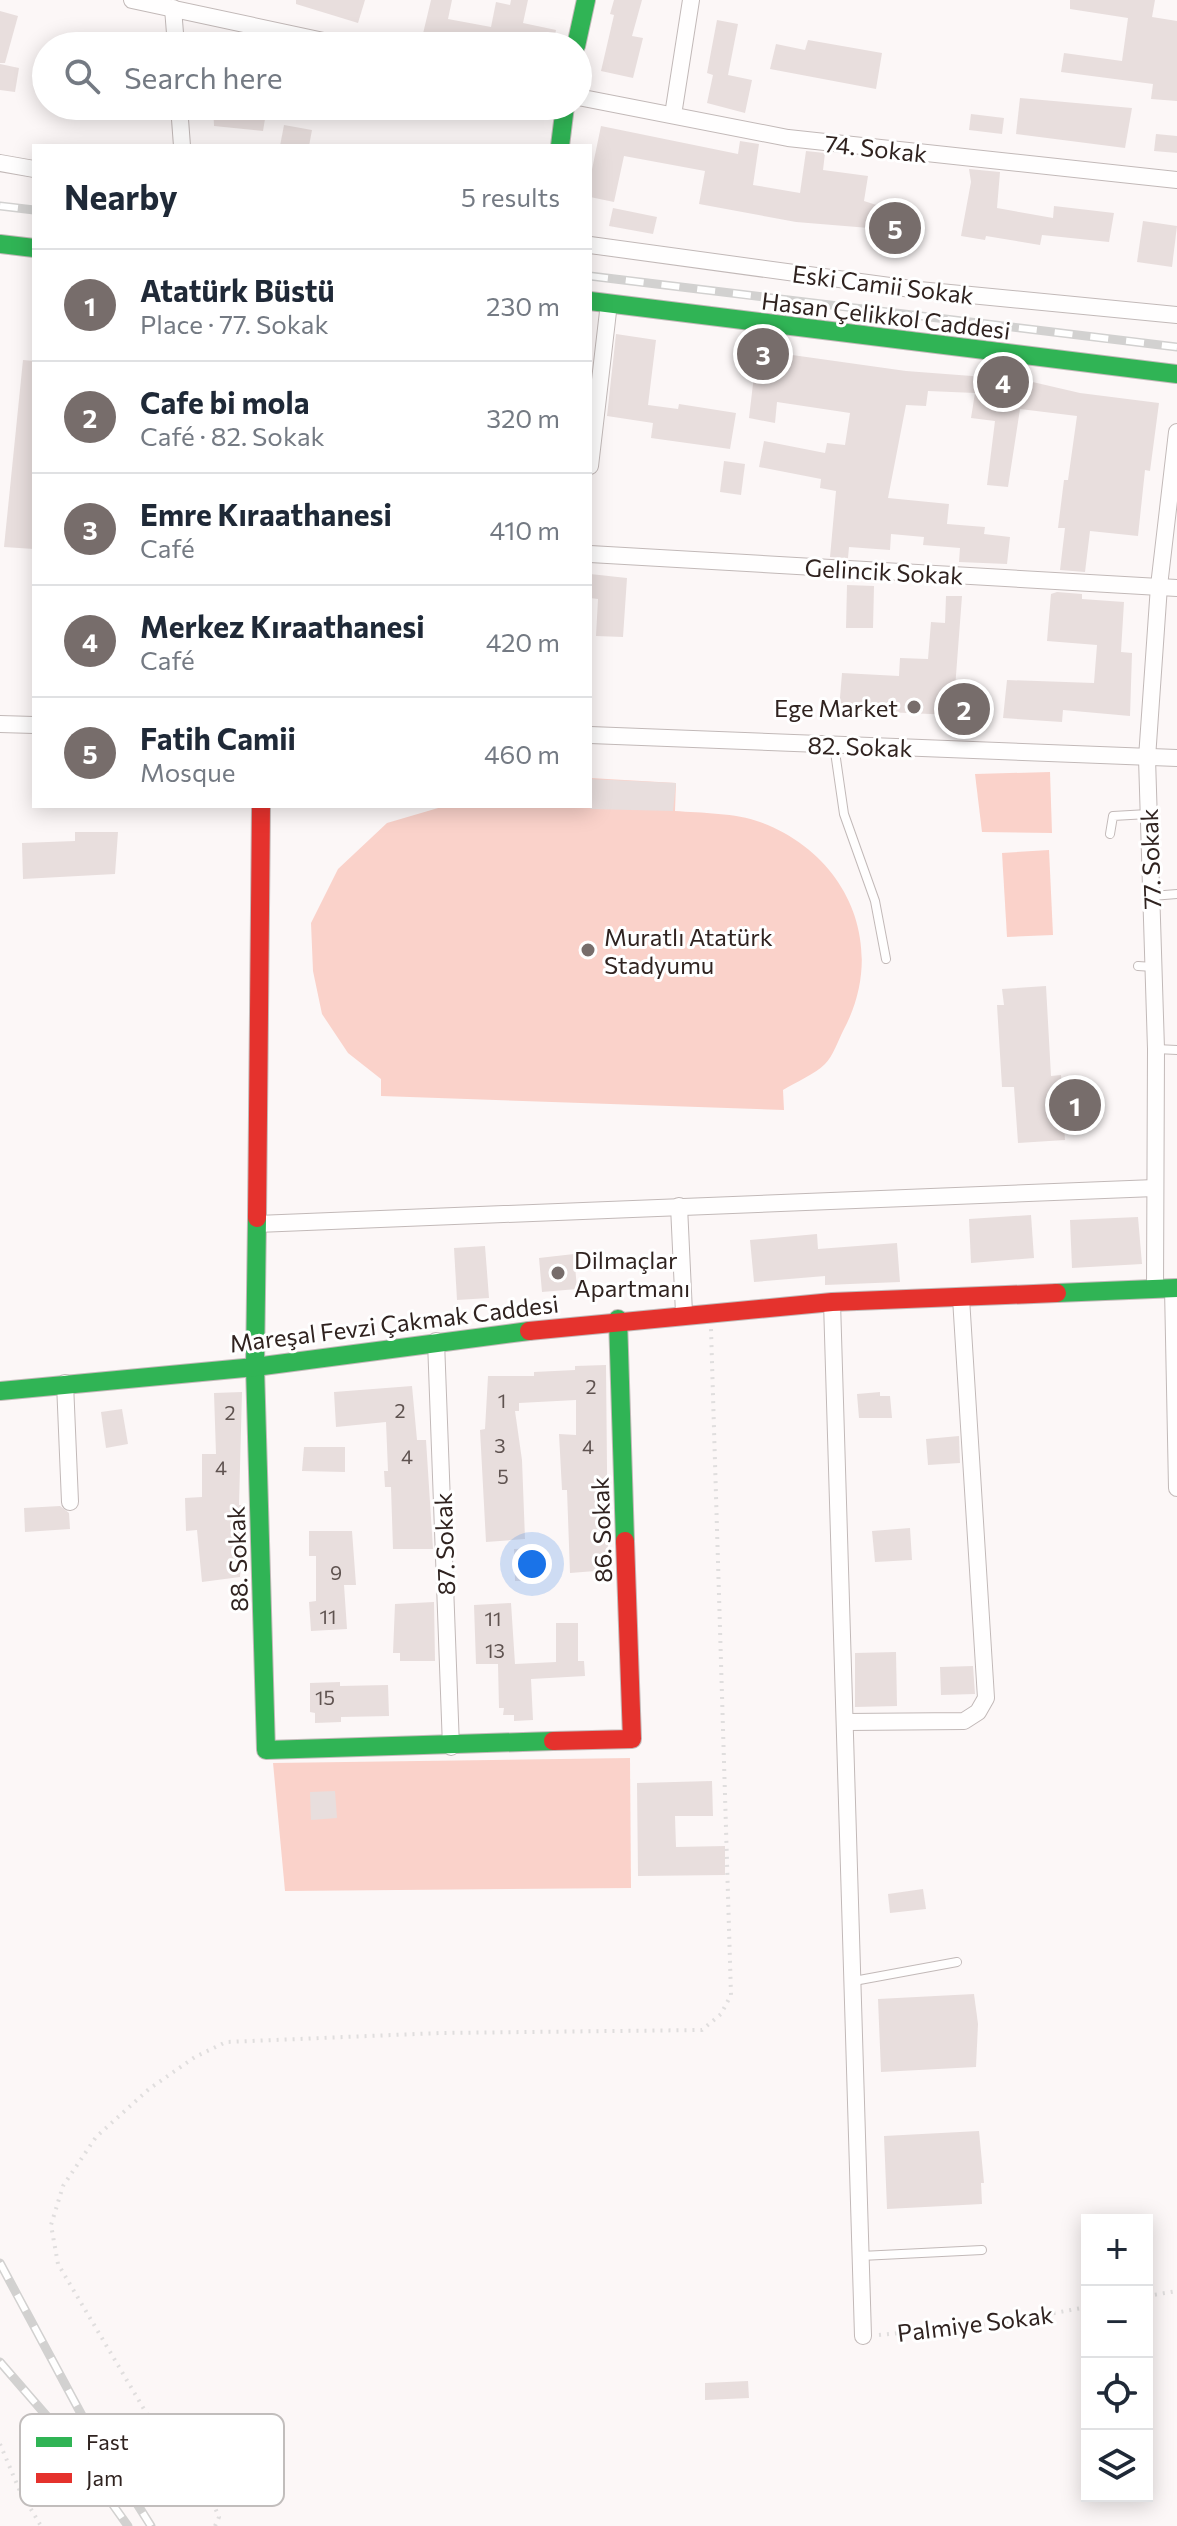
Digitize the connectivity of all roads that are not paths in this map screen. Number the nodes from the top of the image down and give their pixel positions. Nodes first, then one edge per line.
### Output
1 (132, 0) edge
2 (586, 0) edge
3 (691, 0) edge
4 (173, 8) junction
5 (175, 32) edge
6 (283, 32) edge
7 (579, 32) edge
8 (592, 100) edge
9 (673, 115) junction
10 (180, 120) edge
11 (563, 120) edge
12 (182, 144) edge
13 (560, 144) edge
14 (0, 163) edge
15 (32, 169) edge
16 (1177, 180) edge
17 (0, 244) edge
18 (592, 245) edge
19 (32, 248) edge
20 (599, 302) edge
21 (1177, 315) edge
22 (1177, 374) edge
23 (592, 430) edge
24 (1177, 432) edge
25 (592, 554) edge
26 (1159, 586) junction
27 (1177, 588) edge
28 (0, 724) edge
29 (32, 725) edge
30 (592, 735) edge
31 (834, 745) junction
32 (1147, 758) junction
33 (1177, 758) edge
34 (261, 808) edge
35 (1148, 814) junction
36 (1110, 834) dead end
37 (1177, 894) edge
38 (1151, 896) junction
39 (886, 959) dead end
40 (1156, 1049) junction
41 (1177, 1050) edge
42 (1155, 1188) junction
43 (679, 1206) junction
44 (257, 1224) junction
45 (1168, 1288) edge
46 (961, 1298) junction
47 (832, 1302) junction
48 (684, 1313) junction
49 (618, 1319) junction
50 (436, 1341) junction
51 (255, 1367) junction
52 (65, 1383) junction
53 (0, 1391) edge
54 (1177, 1488) edge
55 (70, 1502) dead end
56 (847, 1722) junction
57 (451, 1747) junction
58 (957, 1962) dead end
59 (854, 1981) junction
60 (982, 2250) dead end
61 (860, 2256) junction
62 (863, 2336) road end

1 - 4 street
2 - 7 street
3 - 9 street
4 - 5 street
4 - 6 street
8 - 9 street, 74. Sokak
9 - 16 street, 74. Sokak
10 - 12 street
11 - 13 street
14 - 15 street
17 - 19 street
18 - 21 street, Eski Camii Sokak
20 - 22 street, Hasan Çelikkol Caddesi
20 - 23 street
24 - 26 street, 77. Sokak
25 - 26 street, Gelincik Sokak
26 - 27 street, Gelincik Sokak
26 - 32 street, 77. Sokak
28 - 29 street
30 - 31 street, 82. Sokak
31 - 32 street, 82. Sokak
31 - 39 lane
32 - 33 street, 82. Sokak
32 - 35 street, 77. Sokak
34 - 44 street, 88. Sokak
35 - 36 lane
35 - 38 street, 77. Sokak
37 - 38 lane
38 - 40 street, 77. Sokak
40 - 41 lane
40 - 42 street, 77. Sokak
42 - 43 street
42 - 45 street, 77. Sokak
43 - 44 street
43 - 48 street
44 - 51 street, 88. Sokak
45 - 46 street, Mareşal Fevzi Çakmak Caddesi
45 - 54 street, 77. Sokak
46 - 47 street, Mareşal Fevzi Çakmak Caddesi
46 - 56 street
47 - 48 street, Mareşal Fevzi Çakmak Caddesi
47 - 56 street
48 - 49 street, Mareşal Fevzi Çakmak Caddesi
49 - 50 street, Mareşal Fevzi Çakmak Caddesi
49 - 57 street, 86. Sokak
50 - 51 street, Mareşal Fevzi Çakmak Caddesi
50 - 57 street, 87. Sokak
51 - 52 street, Mareşal Fevzi Çakmak Caddesi
51 - 57 street, 88. Sokak
52 - 53 street, Mareşal Fevzi Çakmak Caddesi
52 - 55 street
56 - 59 street
58 - 59 lane
59 - 61 street
60 - 61 lane
61 - 62 street

